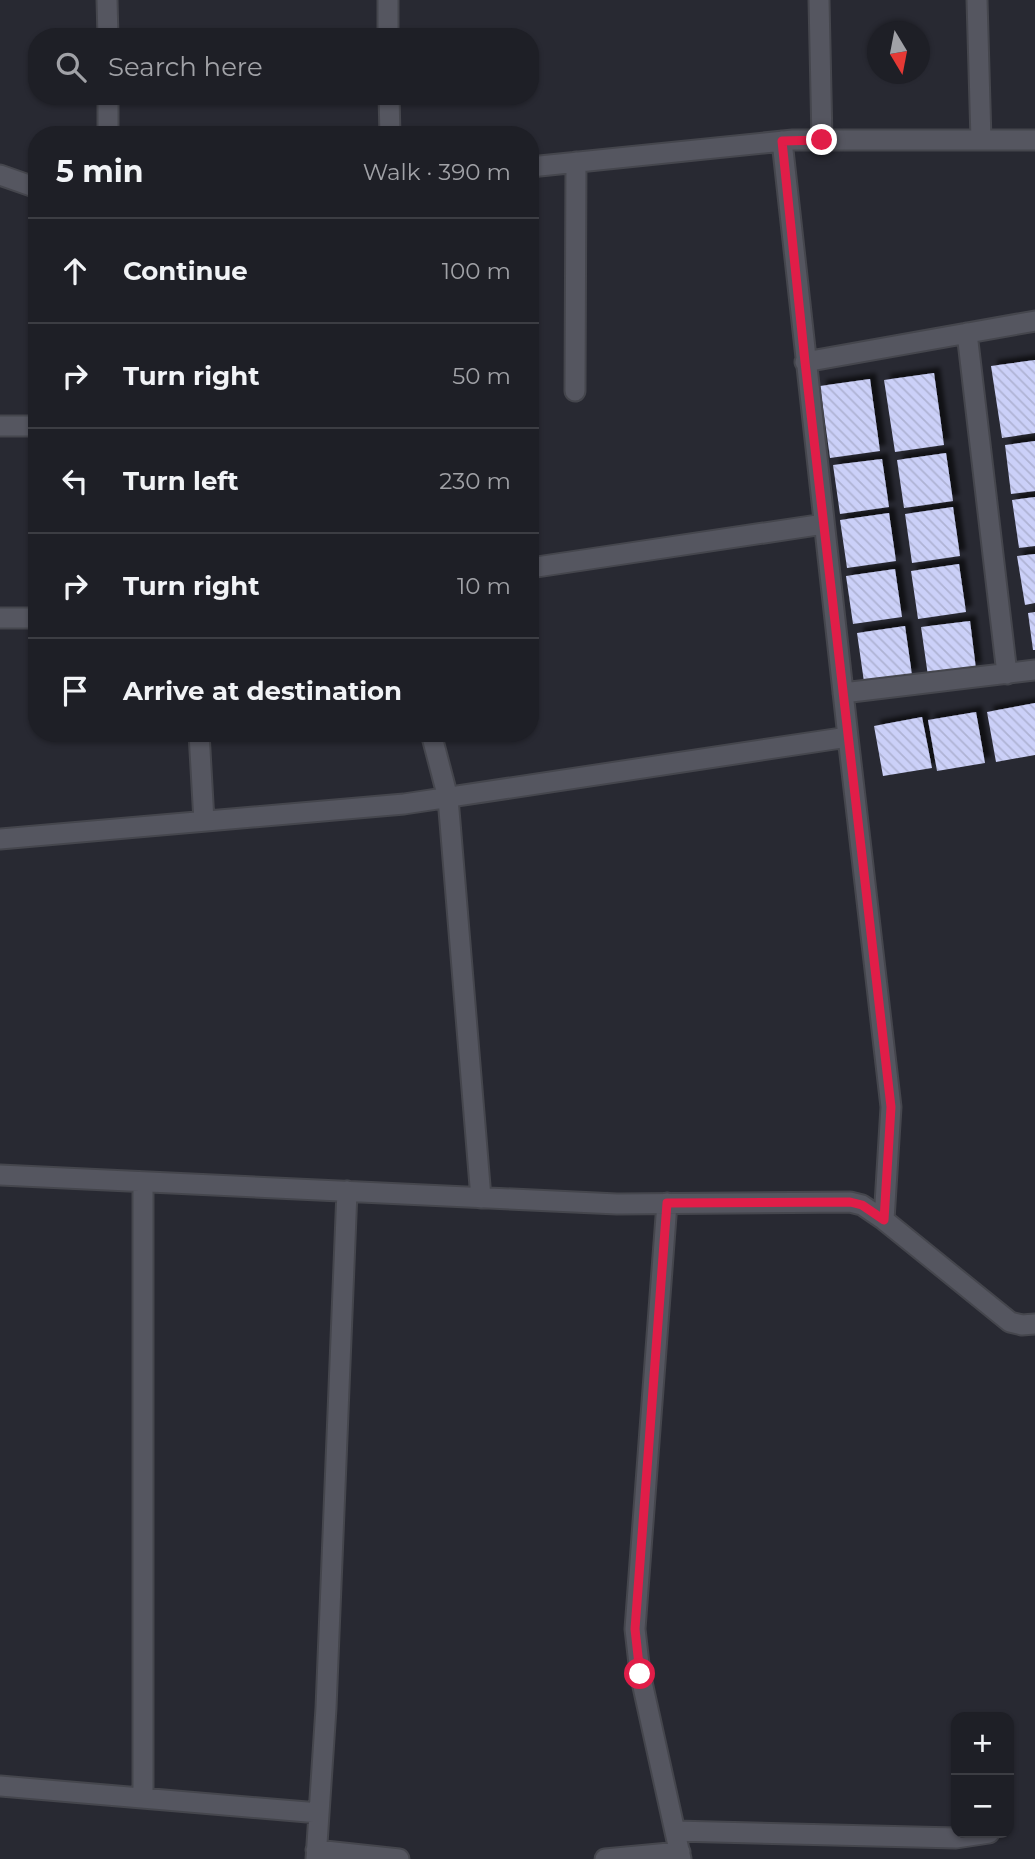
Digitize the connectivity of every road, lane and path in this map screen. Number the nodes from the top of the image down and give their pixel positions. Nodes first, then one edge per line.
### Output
1 (107, 0) edge
2 (388, 0) edge
3 (819, 0) edge
4 (977, 0) edge
5 (107, 28) edge
6 (388, 28) edge
7 (108, 105) edge
8 (389, 105) edge
9 (108, 126) edge
10 (390, 126) edge
11 (822, 140) junction
12 (981, 140) junction
13 (1035, 140) edge
14 (782, 141) junction
15 (576, 162) junction
16 (539, 166) edge
17 (0, 175) edge
18 (28, 185) edge
19 (1035, 321) edge
20 (967, 333) junction
21 (805, 362) junction
22 (575, 391) dead end
23 (0, 426) edge
24 (28, 426) edge
25 (824, 524) junction
26 (539, 567) edge
27 (0, 618) edge
28 (28, 618) edge
29 (1035, 670) edge
30 (1007, 674) junction
31 (843, 694) junction
32 (848, 737) junction
33 (200, 742) edge
34 (433, 742) edge
35 (448, 798) junction
36 (204, 821) junction
37 (0, 839) edge
38 (0, 1175) edge
39 (143, 1182) junction
40 (346, 1191) junction
41 (481, 1198) junction
42 (667, 1203) junction
43 (884, 1220) junction
44 (1035, 1324) edge
45 (0, 1786) edge
46 (143, 1798) junction
47 (319, 1813) junction
48 (675, 1831) junction
49 (951, 1838) edge
50 (316, 1855) edge
51 (680, 1855) edge
52 (398, 1859) edge
53 (605, 1859) edge

1 - 5 street
2 - 6 street
3 - 11 street
4 - 12 street
7 - 9 street
8 - 10 street
11 - 12 street
11 - 14 street
12 - 13 street
14 - 15 street
14 - 21 street
15 - 16 street
15 - 22 street
17 - 18 street
19 - 20 street
20 - 21 street
20 - 30 street
21 - 25 street
23 - 24 street
25 - 26 street
25 - 31 street
27 - 28 street
29 - 30 street
30 - 31 street
31 - 32 street
32 - 35 street
32 - 43 street
33 - 36 street
34 - 35 street
35 - 36 street
35 - 41 street
36 - 37 street
38 - 39 street
39 - 40 street
39 - 46 street
40 - 41 street
40 - 47 street
41 - 42 street
42 - 43 street
42 - 48 street
43 - 44 street
45 - 46 street
46 - 47 street
47 - 50 street
48 - 49 street
48 - 51 street
50 - 52 street
51 - 53 street

